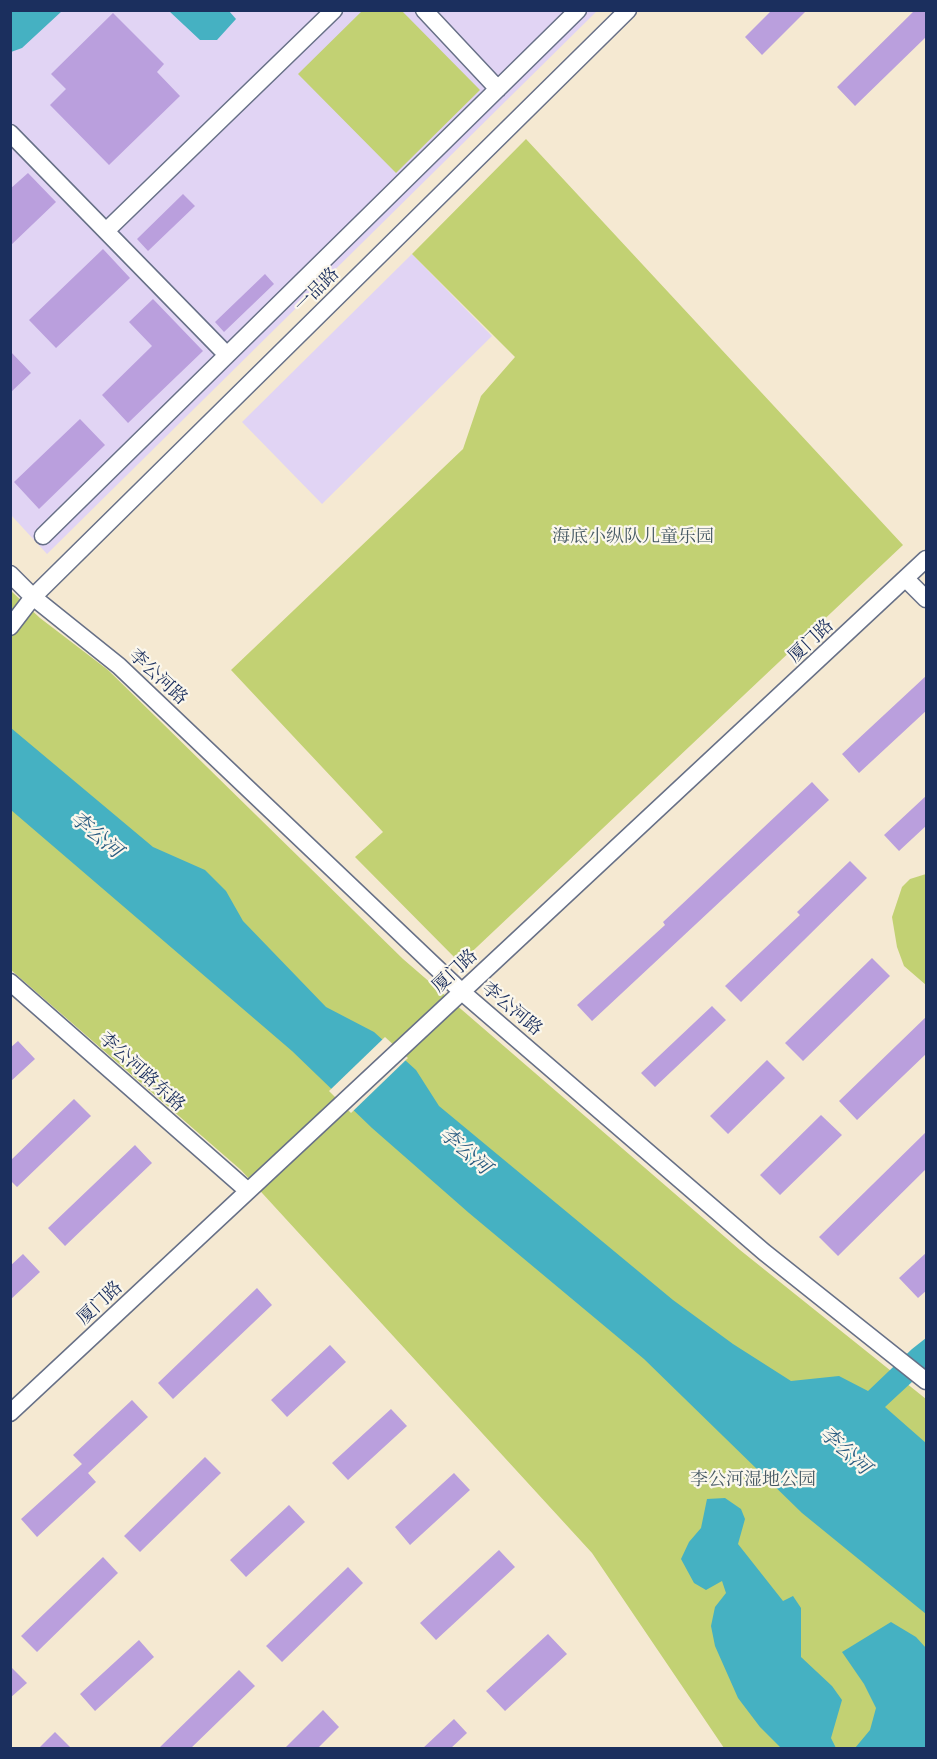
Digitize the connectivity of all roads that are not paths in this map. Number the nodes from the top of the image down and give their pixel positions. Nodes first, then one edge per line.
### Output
1 (334, 10) edge
2 (424, 10) edge
3 (578, 10) edge
4 (628, 10) edge
5 (498, 89) junction
6 (10, 133) edge
7 (106, 231) junction
8 (227, 356) junction
9 (44, 536) dead end
10 (927, 559) edge
11 (10, 574) edge
12 (906, 579) junction
13 (33, 597) junction
14 (927, 599) edge
15 (10, 627) edge
16 (10, 981) edge
17 (462, 992) junction
18 (248, 1191) junction
19 (924, 1379) edge
20 (10, 1413) edge

1 - 7 street
2 - 5 street
3 - 5 street
4 - 13 street, 一品路
5 - 8 street
6 - 7 street
7 - 8 street
8 - 9 street
10 - 12 street, 厦门路
11 - 13 street, 李公河路
12 - 14 street
12 - 17 street, 厦门路
13 - 15 street, 一品路
13 - 17 street, 李公河路
16 - 18 street, 李公河路东路
17 - 18 street, 厦门路
17 - 19 street, 李公河路
18 - 20 street, 厦门路

